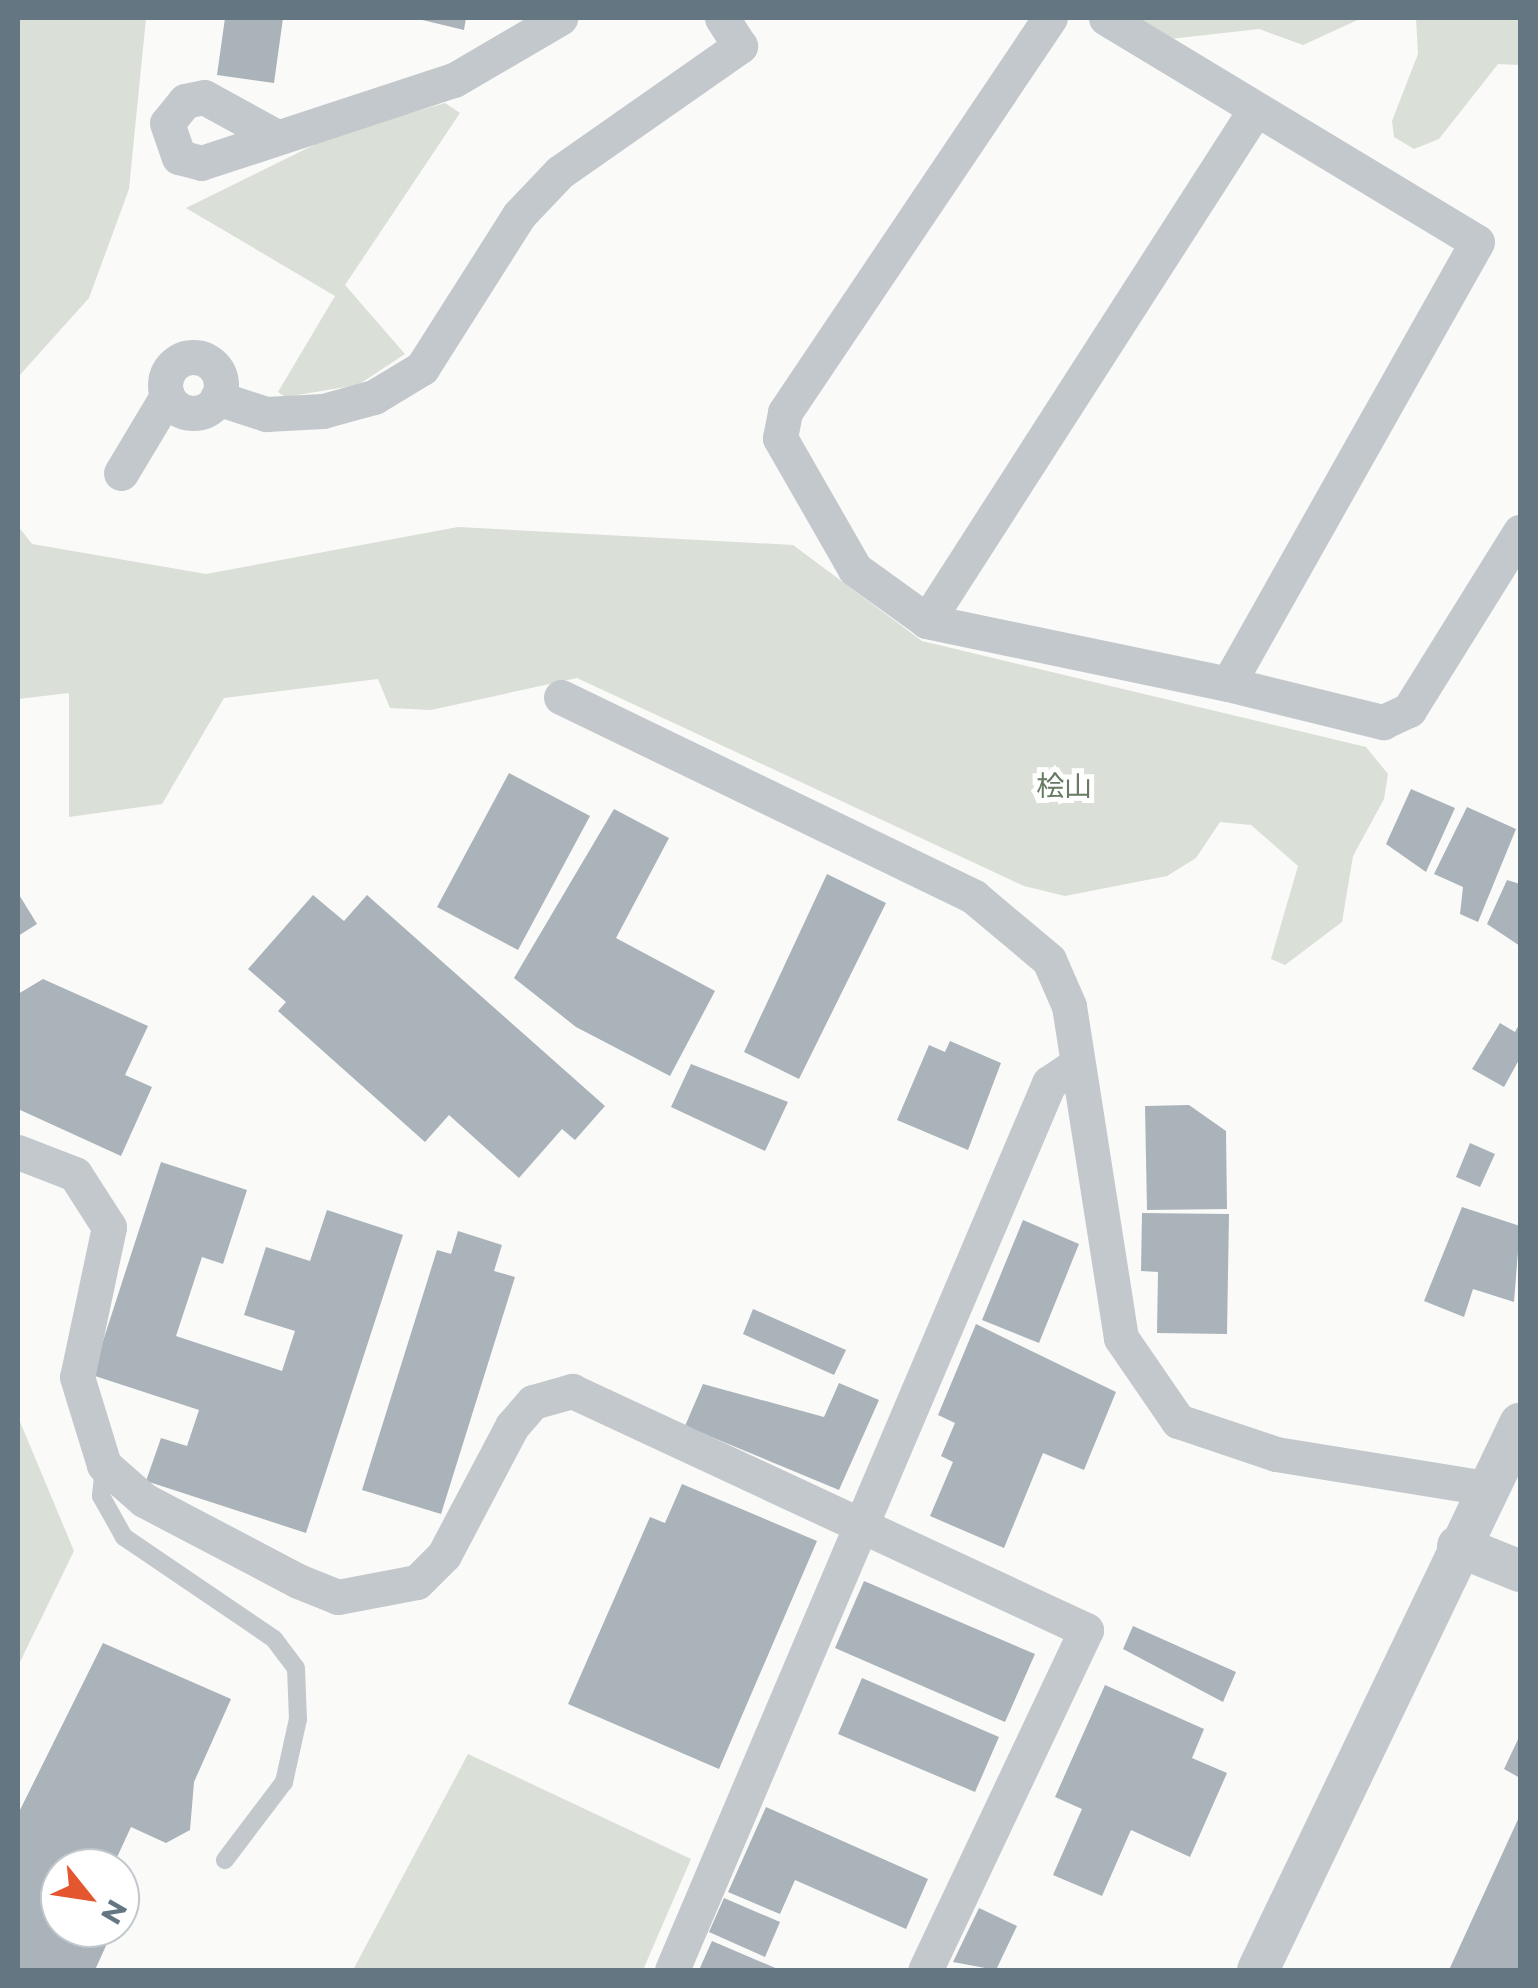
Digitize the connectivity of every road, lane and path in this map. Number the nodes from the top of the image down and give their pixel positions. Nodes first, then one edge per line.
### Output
1 (560, 18) edge
2 (722, 18) edge
3 (1050, 18) edge
4 (1106, 18) edge
5 (1256, 110) junction
6 (277, 137) dead end
7 (167, 396) junction
8 (218, 398) junction
9 (120, 474) dead end
10 (1520, 532) edge
11 (927, 621) junction
12 (1228, 684) junction
13 (561, 698) dead end
14 (1073, 1067) junction
15 (18, 1152) edge
16 (1520, 1424) edge
17 (104, 1465) junction
18 (1487, 1488) junction
19 (860, 1522) junction
20 (1458, 1546) junction
21 (1520, 1572) edge
22 (225, 1860) dead end
23 (672, 1970) edge
24 (925, 1970) edge
25 (1258, 1970) edge

1 - 6 street
2 - 8 street
3 - 11 street
4 - 5 street
5 - 11 street
5 - 12 street
7 - 8 street
7 - 8 street
7 - 9 street
10 - 12 street
11 - 12 street
13 - 14 street
14 - 18 street
14 - 19 street
15 - 17 street
16 - 18 street
17 - 19 street
17 - 22 lane
18 - 20 street
19 - 23 street
19 - 24 street
20 - 21 street
20 - 25 street

